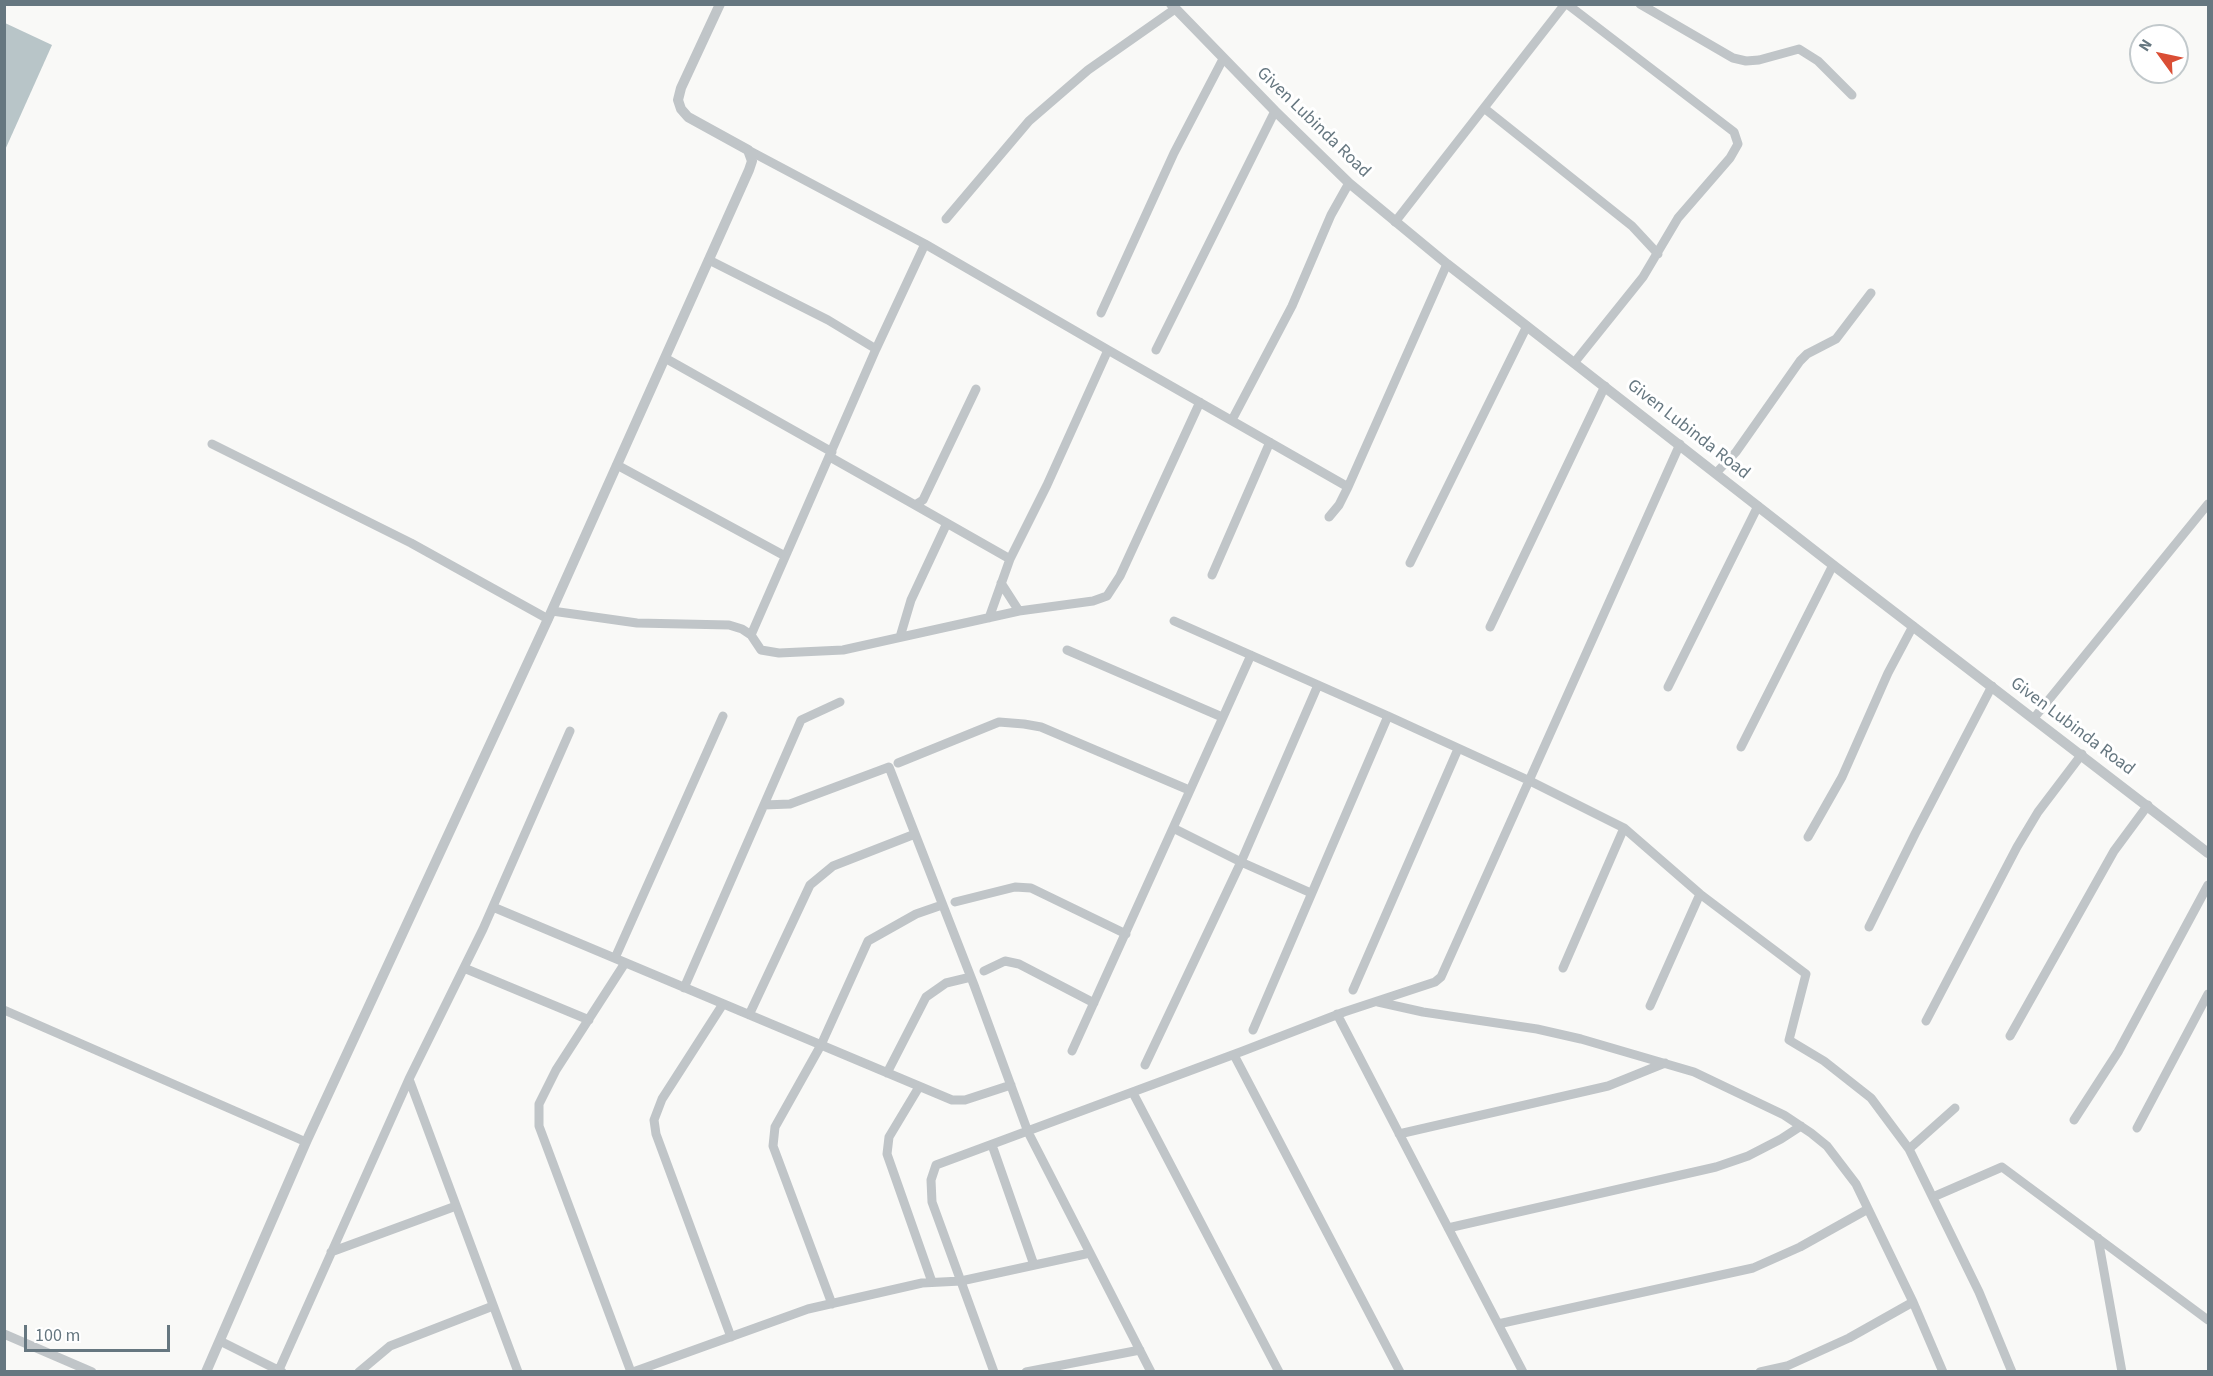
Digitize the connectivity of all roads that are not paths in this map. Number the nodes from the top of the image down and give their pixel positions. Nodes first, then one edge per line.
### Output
1 (720, 4) edge
2 (1566, 4) edge
3 (1640, 4) edge
4 (1173, 7) edge
5 (1223, 59) junction
6 (1852, 95) dead end
7 (1484, 108) junction
8 (1275, 111) junction
9 (754, 156) junction
10 (1349, 183) junction
11 (946, 219) dead end
12 (1395, 222) junction
13 (925, 244) junction
14 (1658, 254) junction
15 (709, 260) junction
16 (1447, 264) junction
17 (1871, 293) dead end
18 (1101, 313) dead end
19 (1527, 326) junction
20 (876, 349) junction
21 (1108, 350) junction
22 (1156, 350) dead end
23 (665, 358) junction
24 (1574, 363) junction
25 (1605, 386) junction
26 (976, 389) dead end
27 (1200, 402) junction
28 (1232, 420) junction
29 (1270, 442) junction
30 (212, 444) dead end
31 (1680, 444) junction
32 (831, 454) junction
33 (617, 465) junction
34 (1716, 473) junction
35 (1348, 487) junction
36 (2208, 504) edge
37 (915, 505) junction
38 (1758, 506) junction
39 (1329, 517) dead end
40 (947, 524) junction
41 (785, 556) junction
42 (1010, 559) junction
43 (1410, 563) dead end
44 (1833, 565) junction
45 (1212, 575) dead end
46 (1001, 583) junction
47 (1019, 611) junction
48 (550, 615) junction
49 (989, 618) junction
50 (1174, 621) dead end
51 (756, 624) junction
52 (1913, 626) junction
53 (1490, 627) dead end
54 (742, 629) junction
55 (751, 635) junction
56 (900, 637) junction
57 (1067, 650) dead end
58 (1251, 655) junction
59 (1318, 686) junction
60 (1992, 686) junction
61 (1668, 687) dead end
62 (840, 702) dead end
63 (723, 716) dead end
64 (1388, 716) junction
65 (1222, 717) junction
66 (2034, 718) junction
67 (570, 730) dead end
68 (1741, 747) dead end
69 (1458, 749) junction
70 (2082, 754) junction
71 (898, 763) dead end
72 (1530, 781) junction
73 (1189, 790) junction
74 (764, 805) junction
75 (2148, 805) junction
76 (1173, 828) junction
77 (1624, 828) junction
78 (915, 834) junction
79 (1808, 837) dead end
80 (2208, 853) edge
81 (1241, 862) junction
82 (2208, 885) edge
83 (1311, 893) junction
84 (1700, 894) junction
85 (955, 902) dead end
86 (942, 905) junction
87 (493, 907) junction
88 (1869, 927) dead end
89 (1126, 934) junction
90 (615, 958) junction
91 (625, 963) junction
92 (464, 968) junction
93 (1563, 968) dead end
94 (984, 971) dead end
95 (971, 977) junction
96 (684, 988) junction
97 (1353, 990) dead end
98 (2208, 994) edge
99 (1376, 1001) junction
100 (1094, 1003) junction
101 (723, 1004) junction
102 (1650, 1006) dead end
103 (4, 1010) edge
104 (1337, 1014) junction
105 (749, 1015) junction
106 (589, 1020) junction
107 (1926, 1021) dead end
108 (1253, 1030) dead end
109 (2010, 1036) dead end
110 (821, 1045) junction
111 (1072, 1051) dead end
112 (1234, 1055) junction
113 (1665, 1064) junction
114 (1146, 1065) dead end
115 (887, 1073) junction
116 (409, 1079) junction
117 (1011, 1085) junction
118 (919, 1087) junction
119 (1133, 1092) junction
120 (1955, 1108) dead end
121 (2074, 1120) dead end
122 (1801, 1126) junction
123 (2137, 1128) dead end
124 (1028, 1131) junction
125 (1399, 1134) junction
126 (306, 1142) junction
127 (992, 1145) junction
128 (1909, 1149) junction
129 (1933, 1197) junction
130 (456, 1206) junction
131 (1868, 1209) junction
132 (1448, 1228) junction
133 (2098, 1238) junction
134 (331, 1252) junction
135 (1090, 1253) junction
136 (1034, 1265) junction
137 (961, 1281) junction
138 (932, 1282) junction
139 (1913, 1302) junction
140 (832, 1304) junction
141 (493, 1305) junction
142 (2208, 1320) edge
143 (1498, 1324) junction
144 (4, 1334) edge
145 (730, 1337) junction
146 (220, 1341) junction
147 (1140, 1350) junction
148 (280, 1370) edge
149 (92, 1371) edge
150 (206, 1371) edge
151 (359, 1371) edge
152 (518, 1371) edge
153 (632, 1371) edge
154 (994, 1371) edge
155 (1026, 1371) edge
156 (1151, 1371) edge
157 (1279, 1371) edge
158 (1400, 1371) edge
159 (1523, 1371) edge
160 (1760, 1371) edge
161 (1943, 1371) edge
162 (2012, 1371) edge
163 (2122, 1371) edge

1 - 9 street
2 - 7 street
2 - 14 street
3 - 6 street
4 - 5 street, Given Lubinda Road
4 - 11 street
5 - 8 street, Given Lubinda Road
5 - 18 street
7 - 12 street
7 - 14 street
8 - 10 street, Given Lubinda Road
8 - 22 street
9 - 13 street
9 - 15 street
10 - 12 street, Given Lubinda Road
10 - 28 street
12 - 16 street, Given Lubinda Road
13 - 20 street
13 - 21 street
14 - 24 street
15 - 20 street
15 - 23 street
16 - 19 street, Given Lubinda Road
16 - 35 street
17 - 34 street
19 - 24 street, Given Lubinda Road
19 - 43 street
20 - 32 street
21 - 27 street
21 - 42 street
23 - 32 street
23 - 33 street
24 - 25 street, Given Lubinda Road
25 - 31 street, Given Lubinda Road
25 - 53 street
26 - 37 street
27 - 28 street
27 - 47 street
28 - 29 street
29 - 35 street
29 - 45 street
30 - 48 street
31 - 34 street, Given Lubinda Road
31 - 72 street
32 - 37 street
32 - 41 street
33 - 41 street
33 - 48 street
34 - 38 street, Given Lubinda Road
35 - 39 street
36 - 66 street
37 - 40 street
38 - 44 street, Given Lubinda Road
38 - 61 street
40 - 42 street
40 - 56 street
41 - 51 street
42 - 46 street
44 - 52 street, Given Lubinda Road
44 - 68 street
46 - 47 street
46 - 49 street
47 - 49 street
48 - 54 street
48 - 126 street
49 - 56 street
50 - 58 street
51 - 54 street
51 - 55 street
52 - 60 street, Given Lubinda Road
52 - 79 street
54 - 55 street
55 - 56 street
57 - 65 street
58 - 59 street
58 - 65 street
59 - 64 street
59 - 81 street
60 - 66 street, Given Lubinda Road
60 - 88 street
62 - 74 street
63 - 90 street
64 - 69 street
64 - 83 street
65 - 73 street
66 - 70 street, Given Lubinda Road
67 - 87 street
69 - 72 street
69 - 97 street
70 - 75 street, Given Lubinda Road
70 - 107 street
71 - 73 street
72 - 77 street
72 - 99 street
73 - 76 street
74 - 78 street
74 - 96 street
75 - 80 street, Given Lubinda Road
75 - 109 street
76 - 81 street
76 - 89 street
77 - 84 street
77 - 93 street
78 - 86 street
78 - 105 street
81 - 83 street
81 - 114 street
82 - 121 street
83 - 108 street
84 - 102 street
84 - 128 street
85 - 89 street
86 - 95 street
86 - 110 street
87 - 90 street
87 - 92 street
89 - 100 street
90 - 91 street
91 - 96 street
91 - 106 street
92 - 106 street
92 - 116 street
94 - 100 street
95 - 115 street
95 - 117 street
96 - 101 street
98 - 123 street
99 - 104 street
99 - 113 street
100 - 111 street
101 - 105 street
101 - 145 street
103 - 126 street
104 - 112 street
104 - 125 street
105 - 110 street
106 - 153 street
110 - 115 street
110 - 140 street
112 - 119 street
112 - 158 street
113 - 122 street
113 - 125 street
115 - 118 street
116 - 130 street
116 - 134 street
117 - 118 street
117 - 124 street
118 - 138 street
119 - 124 street
119 - 157 street
120 - 128 street
122 - 131 street
122 - 132 street
124 - 127 street
124 - 135 street
125 - 132 street
126 - 146 street
127 - 136 street
127 - 137 street
128 - 129 street
129 - 133 street
129 - 162 street
130 - 134 street
130 - 141 street
131 - 139 street
131 - 143 street
132 - 143 street
133 - 142 street
133 - 163 street
134 - 148 street
135 - 136 street
135 - 147 street
136 - 137 street
137 - 138 street
137 - 154 street
138 - 140 street
139 - 160 street
139 - 161 street
140 - 145 street
141 - 151 street
141 - 152 street
143 - 159 street
144 - 149 street
145 - 153 street
146 - 148 street
146 - 150 street
147 - 155 street
147 - 156 street

